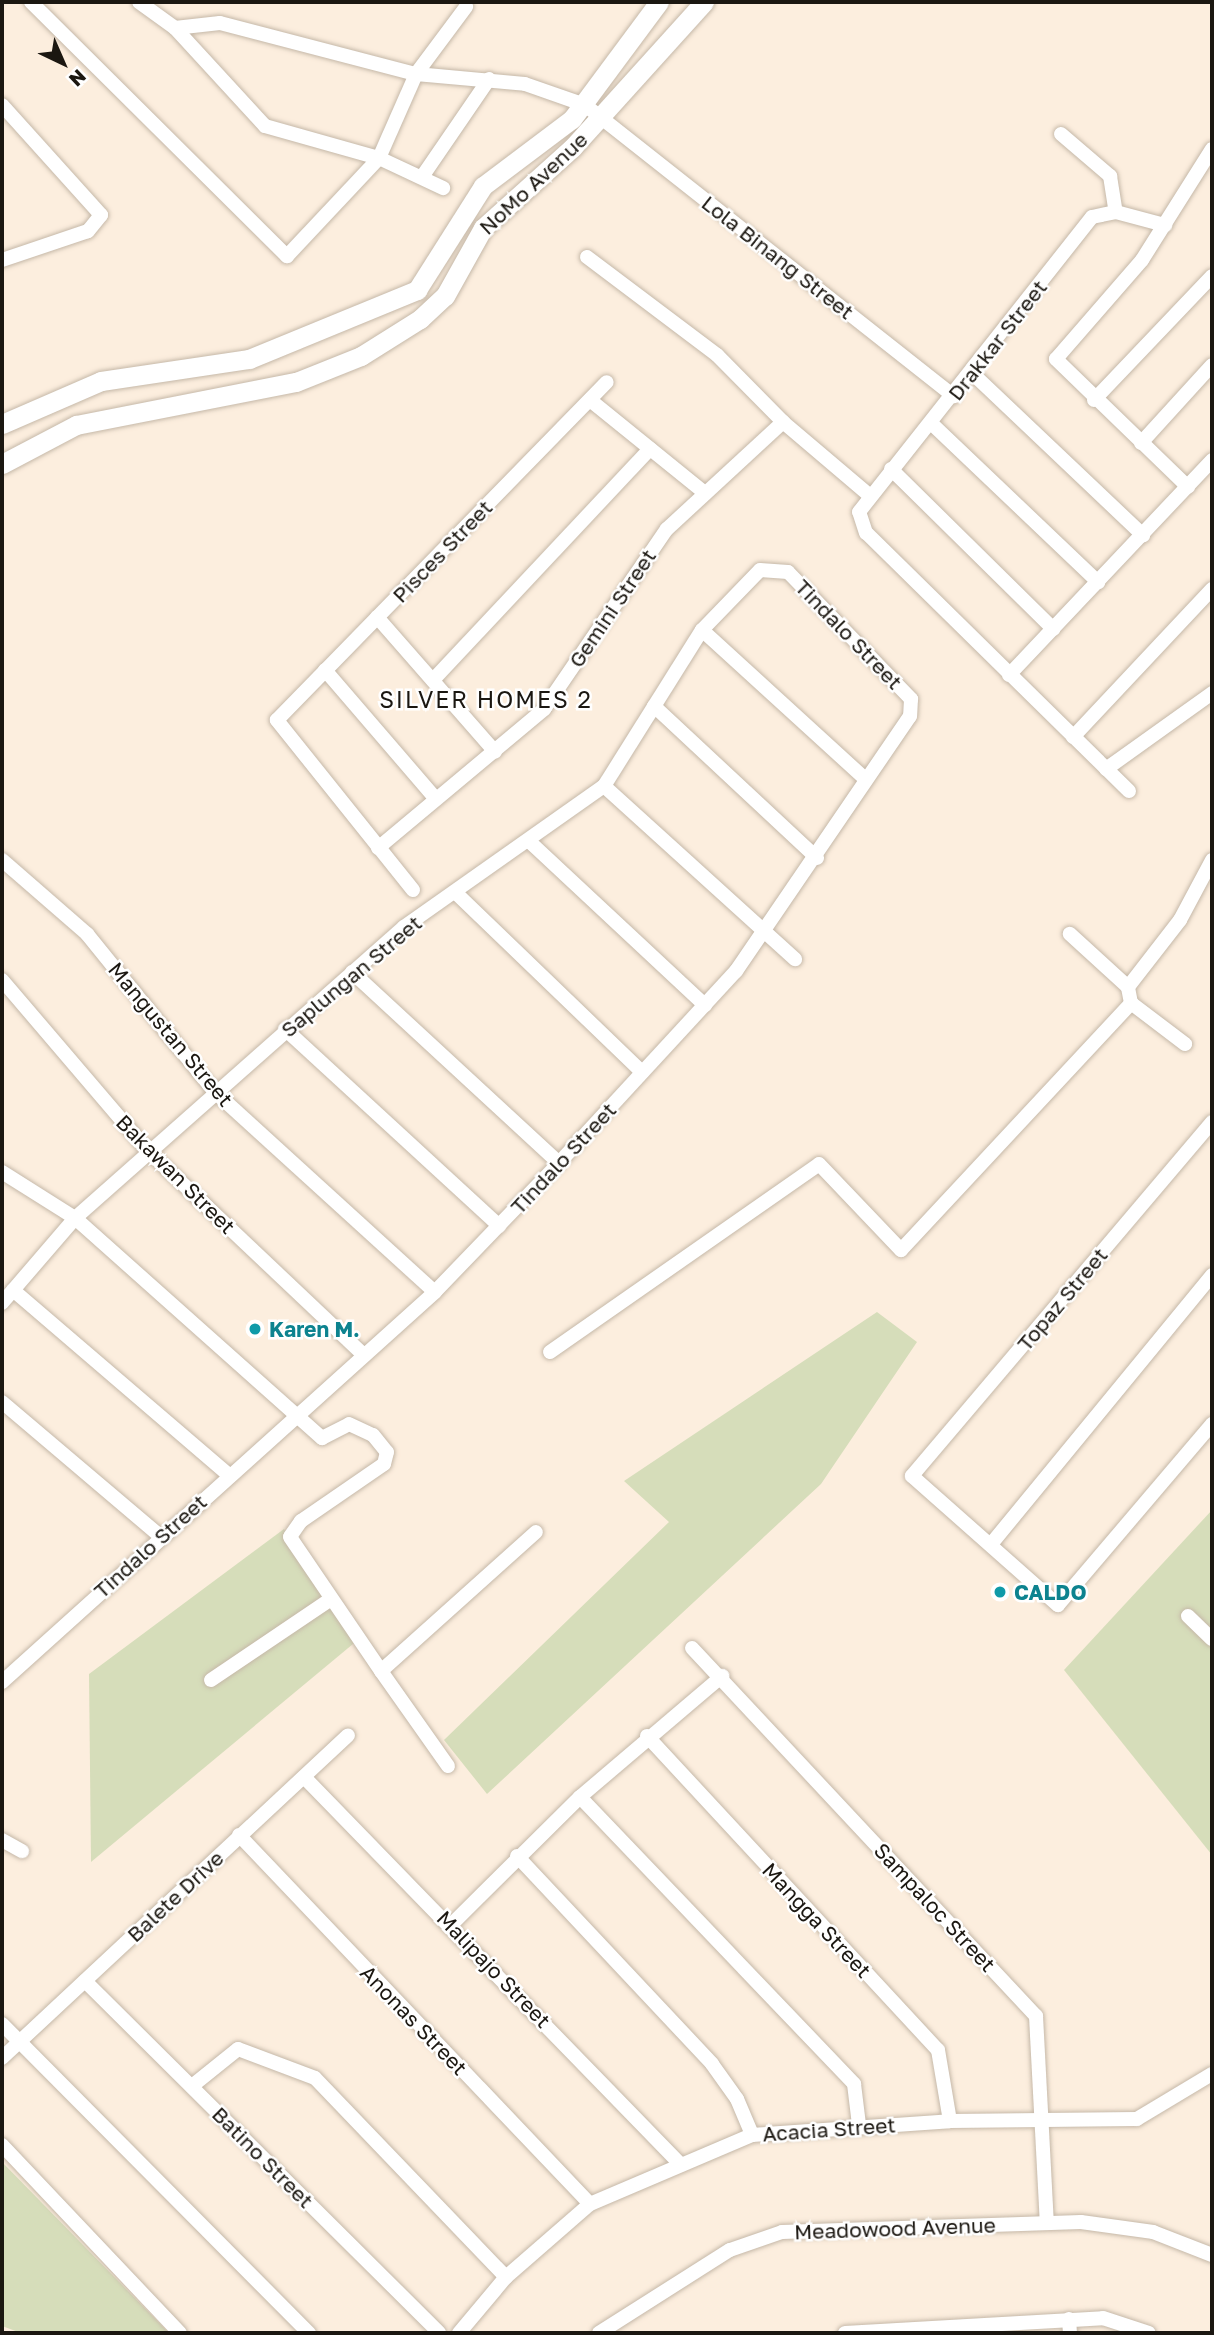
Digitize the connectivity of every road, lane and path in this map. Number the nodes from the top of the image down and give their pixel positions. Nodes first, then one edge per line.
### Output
1 (31, 2) edge
2 (139, 2) edge
3 (659, 2) edge
4 (704, 2) edge
5 (466, 6) dead end
6 (175, 28) junction
7 (416, 74) junction
8 (489, 79) junction
9 (2, 105) edge
10 (585, 105) junction
11 (602, 118) junction
12 (1061, 134) dead end
13 (1212, 149) edge
14 (379, 158) junction
15 (1207, 171) edge
16 (424, 174) junction
17 (443, 188) dead end
18 (1116, 212) junction
19 (1165, 225) junction
20 (587, 257) dead end
21 (2, 259) edge
22 (1212, 276) edge
23 (1212, 365) edge
24 (972, 373) junction
25 (607, 382) dead end
26 (954, 396) junction
27 (590, 400) junction
28 (1094, 400) junction
29 (783, 422) junction
30 (931, 423) junction
31 (2, 424) edge
32 (1141, 443) junction
33 (650, 449) junction
34 (1212, 460) edge
35 (2, 464) edge
36 (891, 469) junction
37 (1188, 487) junction
38 (705, 493) junction
39 (869, 495) junction
40 (1143, 535) junction
41 (779, 567) joint
42 (1098, 582) junction
43 (1212, 589) edge
44 (377, 617) junction
45 (1053, 629) junction
46 (702, 630) junction
47 (326, 670) junction
48 (1009, 675) junction
49 (433, 680) junction
50 (1212, 693) edge
51 (653, 706) junction
52 (1073, 737) junction
53 (495, 752) junction
54 (1106, 769) junction
55 (866, 780) junction
56 (604, 786) junction
57 (1129, 790) dead end
58 (436, 799) junction
59 (531, 843) junction
60 (378, 848) junction
61 (817, 858) junction
62 (2, 860) edge
63 (1212, 860) edge
64 (413, 890) dead end
65 (457, 894) junction
66 (764, 933) junction
67 (1070, 934) dead end
68 (795, 959) dead end
69 (352, 972) junction
70 (2, 980) edge
71 (1128, 987) junction
72 (1131, 1003) junction
73 (705, 1005) junction
74 (285, 1029) junction
75 (1185, 1044) dead end
76 (642, 1072) junction
77 (215, 1092) junction
78 (1212, 1122) edge
79 (148, 1151) junction
80 (559, 1163) junction
81 (2, 1172) edge
82 (75, 1218) junction
83 (499, 1226) junction
84 (1212, 1275) edge
85 (13, 1290) junction
86 (435, 1292) junction
87 (2, 1303) edge
88 (550, 1352) dead end
89 (364, 1355) junction
90 (2, 1402) edge
91 (297, 1415) junction
92 (1212, 1424) edge
93 (229, 1475) junction
94 (536, 1532) dead end
95 (160, 1536) junction
96 (992, 1543) junction
97 (328, 1601) junction
98 (1188, 1616) dead end
99 (1212, 1639) edge
100 (692, 1648) dead end
101 (381, 1671) junction
102 (722, 1676) junction
103 (211, 1680) dead end
104 (2, 1682) edge
105 (348, 1735) dead end
106 (647, 1736) junction
107 (449, 1766) dead end
108 (306, 1779) junction
109 (580, 1797) junction
110 (239, 1835) junction
111 (2, 1840) edge
112 (22, 1851) dead end
113 (517, 1856) junction
114 (452, 1924) junction
115 (85, 1981) junction
116 (2, 2024) edge
117 (19, 2042) junction
118 (2, 2058) edge
119 (1212, 2074) edge
120 (192, 2086) junction
121 (950, 2121) junction
122 (1041, 2123) junction
123 (859, 2125) junction
124 (751, 2135) junction
125 (2, 2146) edge
126 (679, 2163) junction
127 (590, 2204) junction
128 (1047, 2223) junction
129 (1212, 2255) edge
130 (506, 2277) junction
131 (1070, 2326) edge
132 (959, 2331) edge
133 (180, 2333) edge
134 (309, 2333) edge
135 (439, 2333) edge
136 (458, 2333) edge
137 (599, 2333) edge
138 (845, 2333) edge
139 (1149, 2333) edge

1 - 14 street
2 - 6 street
3 - 10 main road, NoMo Avenue
4 - 11 main road, NoMo Avenue
5 - 7 street
6 - 7 street
6 - 14 street
7 - 8 street
7 - 14 street
8 - 10 street
8 - 16 street
9 - 21 street
10 - 11 street, Lola Binang Street
10 - 31 main road, NoMo Avenue
11 - 26 street, Lola Binang Street
11 - 35 main road, NoMo Avenue
12 - 18 street
13 - 15 street
14 - 16 street
15 - 19 street
16 - 17 street
18 - 19 street
18 - 24 street, Drakkar Street
19 - 28 street
20 - 29 street
22 - 28 street
23 - 32 street
24 - 26 street, Drakkar Street
24 - 40 street
25 - 27 street, Pisces Street
26 - 30 street, Drakkar Street
27 - 33 street
27 - 44 street, Pisces Street
28 - 32 street
29 - 38 street, Gemini Street
29 - 39 street
30 - 36 street, Drakkar Street
30 - 42 street
32 - 37 street
33 - 38 street
33 - 49 street
34 - 37 street
36 - 39 street, Drakkar Street
36 - 45 street
37 - 40 street
38 - 53 street, Gemini Street
39 - 48 street, Drakkar Street
40 - 42 street
41 - 46 street, Saplungan Street
41 - 55 street, Tindalo Street
42 - 45 street
43 - 52 street
44 - 47 street, Pisces Street
44 - 49 street
45 - 48 street
46 - 51 street, Saplungan Street
46 - 55 street
47 - 58 street
47 - 60 street, Pisces Street
48 - 52 street
49 - 53 street
50 - 54 street
51 - 56 street, Saplungan Street
51 - 61 street
52 - 54 street
53 - 58 street, Gemini Street
54 - 57 street
55 - 61 street, Tindalo Street
56 - 59 street, Saplungan Street
56 - 66 street
58 - 60 street, Gemini Street
59 - 65 street, Saplungan Street
59 - 73 street
60 - 64 street
61 - 66 street, Tindalo Street
62 - 77 street, Mangustan Street
63 - 71 street
65 - 69 street, Saplungan Street
65 - 76 street
66 - 68 street
66 - 73 street, Tindalo Street
67 - 71 street
69 - 74 street, Saplungan Street
69 - 80 street
70 - 79 street, Bakawan Street
71 - 72 street
72 - 75 street
72 - 88 street
73 - 76 street, Tindalo Street
74 - 77 street, Saplungan Street
74 - 83 street
76 - 80 street, Tindalo Street
77 - 79 street, Saplungan Street
77 - 86 street, Mangustan Street
78 - 96 street, Topaz Street
79 - 82 street, Saplungan Street
79 - 89 street, Bakawan Street
80 - 83 street, Tindalo Street
81 - 82 street
82 - 85 street, Saplungan Street
82 - 91 street
83 - 86 street, Tindalo Street
84 - 96 street
85 - 87 street, Saplungan Street
85 - 93 street
86 - 89 street, Tindalo Street
89 - 91 street, Tindalo Street
90 - 95 street
91 - 93 street, Tindalo Street
91 - 97 street
92 - 96 street
93 - 95 street, Tindalo Street
94 - 101 street
95 - 104 street, Tindalo Street
97 - 101 street
97 - 103 street
98 - 99 street
100 - 102 street, Sampaloc Street
101 - 107 street
102 - 106 street
102 - 122 street, Sampaloc Street
105 - 108 street, Balete Drive
106 - 109 street
106 - 121 street, Mangga Street
108 - 110 street, Balete Drive
108 - 114 street, Malipajo Street
109 - 113 street
109 - 123 street
110 - 115 street, Balete Drive
110 - 127 street, Anonas Street
111 - 112 street
113 - 114 street
113 - 124 street
114 - 126 street, Malipajo Street
115 - 117 street, Balete Drive
115 - 120 street, Batino Street
116 - 117 street
117 - 118 street, Balete Drive
117 - 134 street
119 - 122 street, Acacia Street
120 - 130 street
120 - 135 street, Batino Street
121 - 122 street, Acacia Street
121 - 123 street, Acacia Street
122 - 128 street, Sampaloc Street
123 - 124 street, Acacia Street
124 - 126 street, Acacia Street
125 - 133 street
126 - 127 street, Acacia Street
127 - 130 street, Acacia Street
128 - 129 street, Meadowood Avenue
128 - 137 street, Meadowood Avenue
130 - 136 street, Acacia Street
131 - 132 street
131 - 139 street
132 - 138 street

